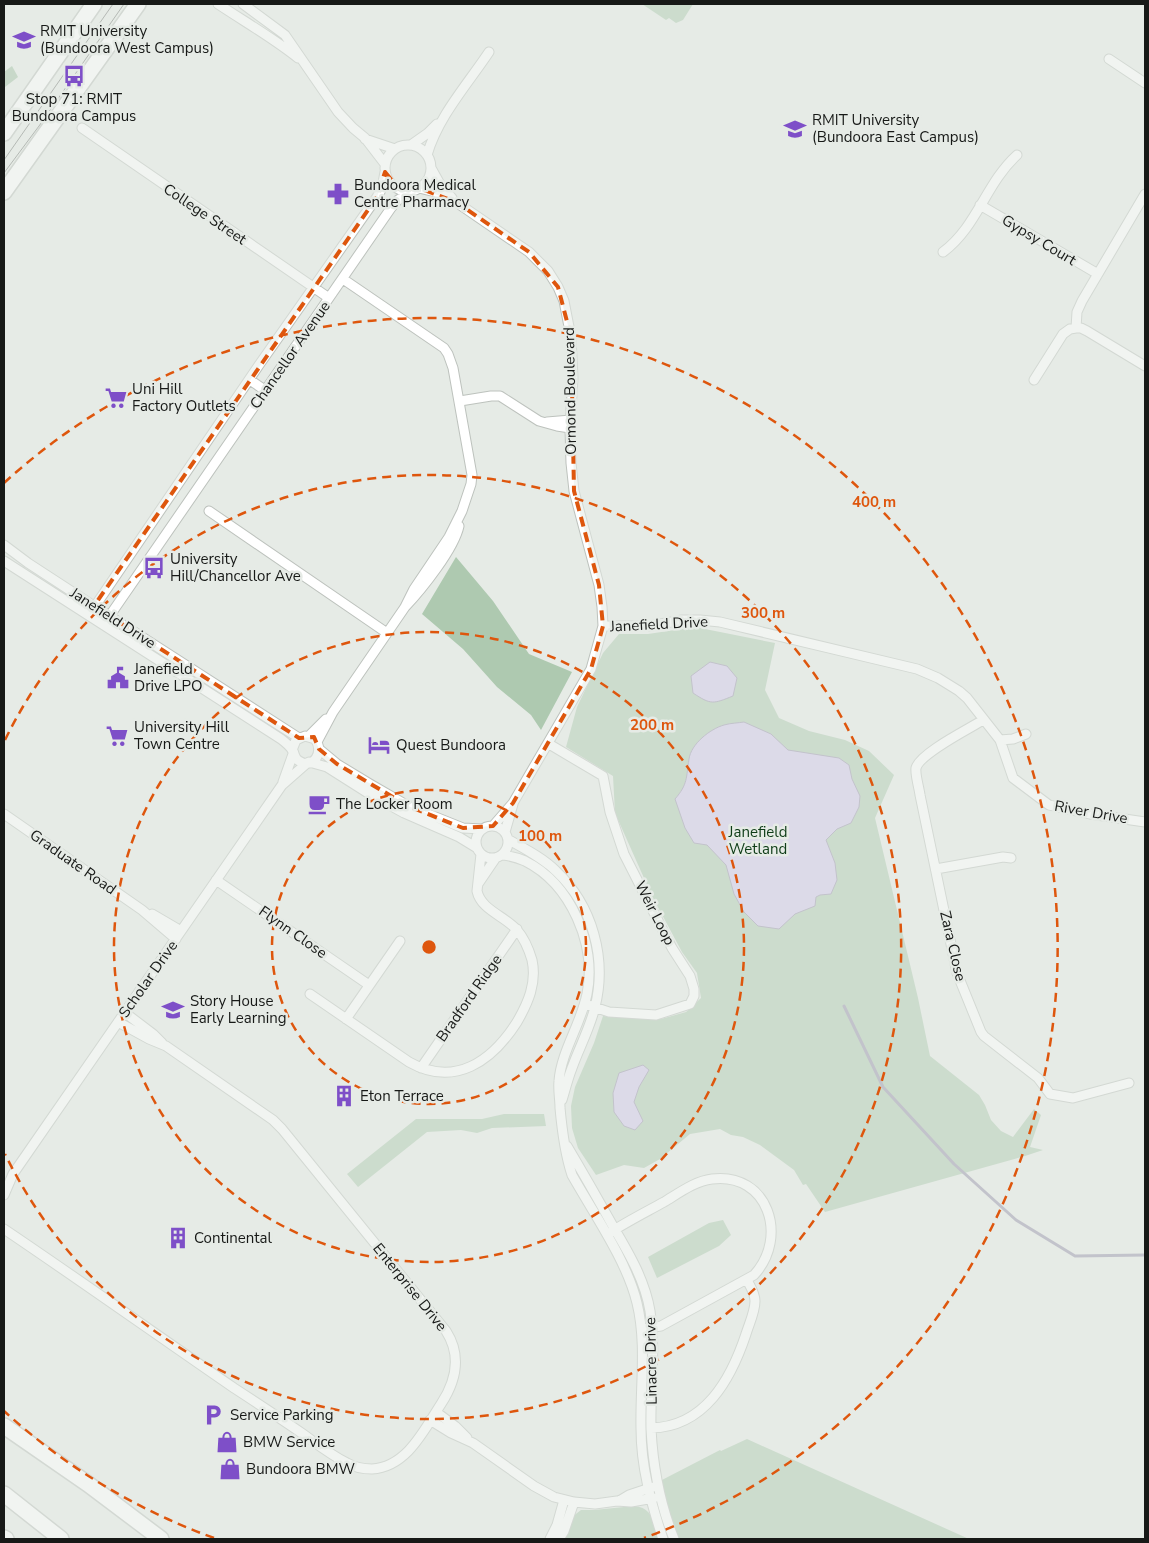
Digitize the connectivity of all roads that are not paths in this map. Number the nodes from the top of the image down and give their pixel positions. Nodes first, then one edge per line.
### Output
1 (94, 4) edge
2 (138, 4) edge
3 (218, 4) edge
4 (243, 4) edge
5 (489, 52) dead end
6 (1109, 59) dead end
7 (302, 61) junction
8 (1145, 83) edge
9 (443, 118) junction
10 (82, 128) dead end
11 (4, 133) edge
12 (365, 138) junction
13 (411, 145) junction
14 (395, 149) junction
15 (427, 155) junction
16 (1017, 155) dead end
17 (385, 168) junction
18 (431, 168) junction
19 (416, 189) junction
20 (4, 192) edge
21 (1145, 194) edge
22 (456, 202) junction
23 (980, 205) junction
24 (943, 252) dead end
25 (1098, 274) junction
26 (343, 279) junction
27 (313, 288) junction
28 (329, 298) junction
29 (1076, 328) junction
30 (1145, 366) edge
31 (250, 380) junction
32 (1034, 380) dead end
33 (266, 391) junction
34 (460, 402) junction
35 (571, 424) junction
36 (209, 510) dead end
37 (4, 545) edge
38 (4, 561) edge
39 (94, 606) junction
40 (89, 615) junction
41 (110, 616) junction
42 (104, 624) junction
43 (603, 626) junction
44 (387, 633) junction
45 (333, 712) junction
46 (983, 720) junction
47 (1026, 734) dead end
48 (304, 737) junction
49 (1000, 740) junction
50 (549, 744) junction
51 (318, 745) junction
52 (293, 752) junction
53 (1004, 753) joint
54 (308, 763) junction
55 (282, 785) junction
56 (513, 803) junction
57 (4, 814) edge
58 (1145, 822) edge
59 (493, 826) junction
60 (482, 829) junction
61 (507, 836) junction
62 (479, 851) junction
63 (499, 857) junction
64 (1011, 858) dead end
65 (936, 869) junction
66 (216, 880) junction
67 (477, 886) junction
68 (142, 910) junction
69 (517, 929) junction
70 (181, 931) junction
71 (176, 939) junction
72 (400, 941) dead end
73 (369, 985) junction
74 (310, 994) dead end
75 (585, 1004) junction
76 (595, 1007) junction
77 (124, 1012) junction
78 (346, 1019) junction
79 (118, 1022) junction
80 (166, 1046) junction
81 (421, 1068) junction
82 (1129, 1083) dead end
83 (560, 1106) junction
84 (565, 1141) junction
85 (13, 1174) junction
86 (4, 1183) edge
87 (4, 1195) edge
88 (615, 1229) junction
89 (4, 1230) edge
90 (606, 1235) junction
91 (747, 1280) junction
92 (652, 1328) junction
93 (642, 1329) junction
94 (433, 1416) junction
95 (4, 1426) edge
96 (651, 1428) junction
97 (658, 1485) junction
98 (648, 1488) junction
99 (4, 1494) edge
100 (660, 1496) junction
101 (650, 1498) junction
102 (564, 1500) junction
103 (618, 1501) junction
104 (574, 1502) junction
105 (61, 1539) edge
106 (161, 1539) edge
107 (550, 1539) edge
108 (559, 1539) edge
109 (663, 1539) edge
110 (674, 1539) edge

1 - 11 highway
2 - 20 highway
3 - 7 street
4 - 7 street
5 - 9 street
6 - 8 street
7 - 12 street
9 - 13 street
9 - 15 street
10 - 27 street, College Street
12 - 14 street
12 - 17 street
13 - 14 street
13 - 15 street
14 - 17 street
15 - 18 street
16 - 23 street
17 - 19 street
17 - 27 street, Chancellor Avenue
18 - 19 street
18 - 22 street, Ormond Boulevard
19 - 22 street, Ormond Boulevard
19 - 26 street, Chancellor Avenue
21 - 25 street
22 - 35 street, Ormond Boulevard
23 - 24 street
23 - 25 street, Gypsy Court
25 - 29 street
26 - 28 street, Chancellor Avenue
26 - 34 street
27 - 28 street, College Street
27 - 31 street, Chancellor Avenue
28 - 33 street, Chancellor Avenue
29 - 30 street
29 - 32 street
31 - 33 street
31 - 39 street, Chancellor Avenue
33 - 41 street, Chancellor Avenue
34 - 35 street
34 - 44 street
35 - 43 street, Ormond Boulevard
36 - 44 street
37 - 39 street, Janefield Drive
38 - 40 street, Janefield Drive
39 - 40 street, Chancellor Avenue
39 - 41 street, Janefield Drive
40 - 42 street, Janefield Drive
41 - 42 street, Chancellor Avenue
41 - 48 street, Janefield Drive
42 - 52 street, Janefield Drive
43 - 46 street, Janefield Drive
43 - 50 street, Janefield Drive
44 - 45 street
45 - 48 street
45 - 51 street
46 - 49 street, Janefield Drive
46 - 65 street, Zara Close
47 - 49 street
48 - 51 street
48 - 52 street
49 - 53 street, Janefield Drive
50 - 56 street, Janefield Drive
50 - 76 street, Weir Loop
51 - 54 street
51 - 60 street
52 - 54 street
52 - 55 street, Scholar Drive
53 - 58 street, River Drive
54 - 55 street, Scholar Drive
54 - 62 street
55 - 66 street, Scholar Drive
56 - 59 street, Janefield Drive
56 - 61 street, Janefield Drive
57 - 68 street, Graduate Road
59 - 60 street
59 - 61 street
60 - 62 street
61 - 63 street
61 - 76 street, Linacre Drive
62 - 63 street
62 - 67 street
63 - 67 street
63 - 75 street, Linacre Drive
64 - 65 street
65 - 82 street, Zara Close
66 - 70 street, Scholar Drive
66 - 73 street, Flynn Close
67 - 69 street
68 - 70 street, Graduate Road
68 - 71 street, Graduate Road
69 - 81 street, Bradford Ridge
69 - 81 street
70 - 71 street, Scholar Drive
71 - 77 street, Scholar Drive
72 - 73 street
73 - 78 street
74 - 78 street
75 - 76 street, Weir Loop
75 - 83 street, Linacre Drive
76 - 83 street, Linacre Drive
77 - 79 street, Scholar Drive
77 - 80 street, Enterprise Drive
78 - 81 street
79 - 80 street, Enterprise Drive
79 - 85 street, Scholar Drive
80 - 94 street, Enterprise Drive
83 - 84 street, Linacre Drive
84 - 88 street, Linacre Drive
84 - 90 street, Linacre Drive
85 - 86 street, Scholar Drive
85 - 87 street, Scholar Drive
88 - 90 street
88 - 91 street
88 - 92 street, Linacre Drive
89 - 94 street, Enterprise Drive
90 - 93 street, Linacre Drive
91 - 92 street
91 - 96 street
92 - 93 street
92 - 96 street, Linacre Drive
93 - 98 street, Linacre Drive
94 - 102 street
95 - 106 highway
96 - 97 street, Linacre Drive
97 - 98 street
97 - 100 street, Linacre Drive
98 - 101 street, Linacre Drive
98 - 103 street
99 - 105 highway
100 - 101 street
100 - 110 street, Linacre Drive
101 - 103 street
101 - 109 street, Linacre Drive
102 - 104 street
102 - 107 street
103 - 104 street
104 - 108 street

